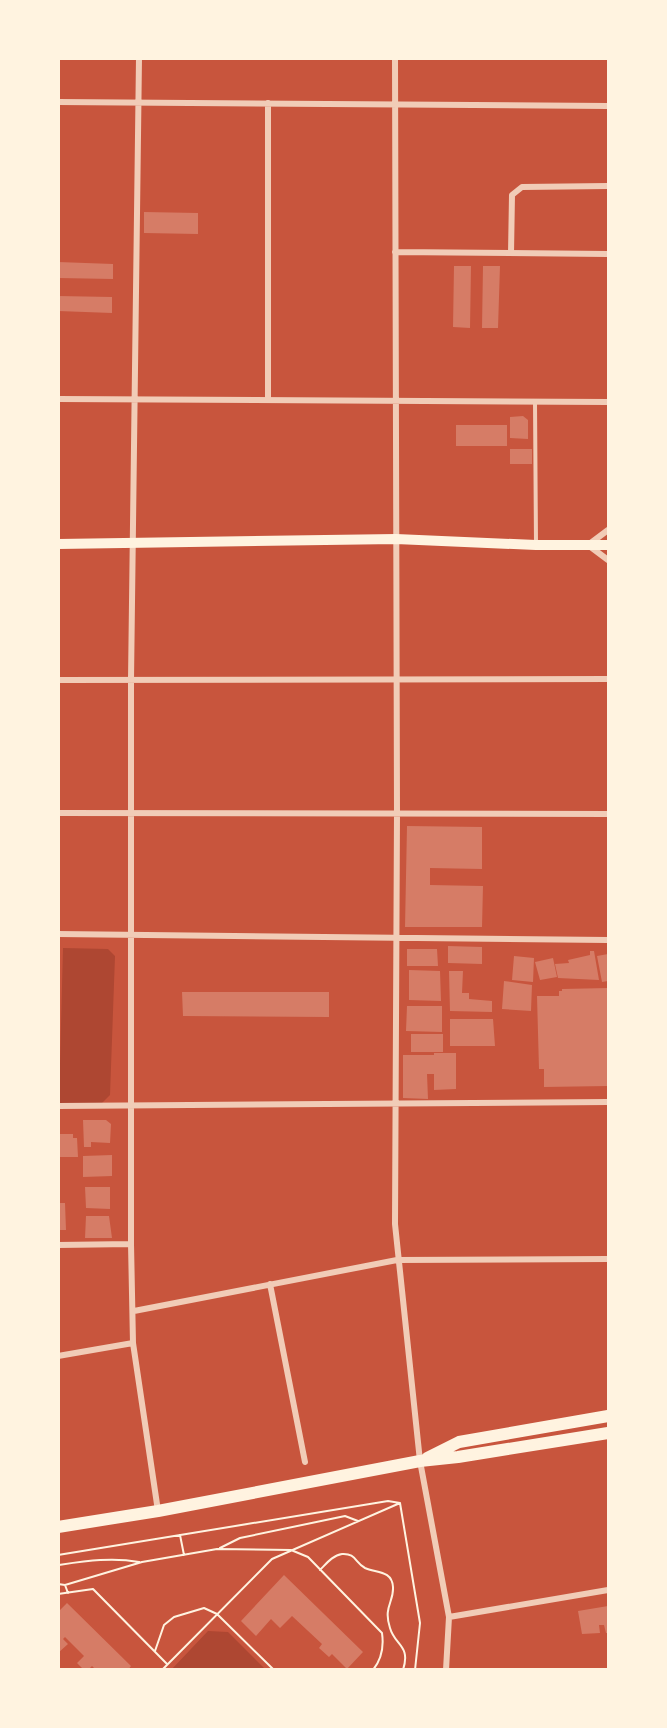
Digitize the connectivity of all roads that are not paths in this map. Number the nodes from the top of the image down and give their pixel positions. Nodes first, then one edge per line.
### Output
1 (139, 58) edge
2 (395, 58) edge
3 (58, 102) edge
4 (138, 102) junction
5 (268, 103) junction
6 (396, 104) junction
7 (609, 106) edge
8 (609, 186) edge
9 (396, 252) junction
10 (511, 253) junction
11 (609, 254) edge
12 (58, 399) edge
13 (135, 399) junction
14 (268, 400) junction
15 (396, 401) junction
16 (535, 402) junction
17 (609, 402) edge
18 (609, 530) edge
19 (396, 539) junction
20 (133, 543) junction
21 (58, 544) edge
22 (536, 545) junction
23 (588, 545) junction
24 (609, 545) edge
25 (609, 560) edge
26 (395, 679) junction
27 (609, 679) edge
28 (58, 680) edge
29 (131, 680) junction
30 (58, 813) edge
31 (131, 813) junction
32 (397, 813) junction
33 (609, 814) edge
34 (58, 934) edge
35 (131, 935) junction
36 (397, 938) junction
37 (609, 940) edge
38 (609, 1102) edge
39 (397, 1104) junction
40 (129, 1105) junction
41 (58, 1106) edge
42 (130, 1244) junction
43 (58, 1245) edge
44 (609, 1259) edge
45 (397, 1260) junction
46 (270, 1284) junction
47 (134, 1311) junction
48 (133, 1343) junction
49 (58, 1356) edge
50 (609, 1416) edge
51 (609, 1433) edge
52 (420, 1461) junction
53 (305, 1462) dead end
54 (158, 1511) junction
55 (58, 1527) edge
56 (609, 1590) edge
57 (449, 1617) junction
58 (446, 1670) edge

1 - 4 street
2 - 6 street
3 - 4 street
4 - 5 street
4 - 13 street
5 - 6 street
5 - 14 street
6 - 7 street
6 - 9 street
8 - 10 street
9 - 10 street
9 - 15 street
10 - 11 street
12 - 13 street
13 - 14 street
13 - 20 street
14 - 15 street
15 - 16 street
15 - 19 street
16 - 17 street
16 - 22 lane
18 - 23 street
19 - 20 main road
19 - 22 main road
19 - 26 street
20 - 21 main road
20 - 29 street
22 - 23 main road
23 - 24 main road
23 - 25 street
26 - 27 street
26 - 29 street
26 - 32 street
28 - 29 street
29 - 31 street
30 - 31 street
31 - 32 street
31 - 35 street
32 - 33 street
32 - 36 street
34 - 35 street
35 - 36 street
35 - 40 street
36 - 37 street
36 - 39 street
38 - 39 street
39 - 40 street
39 - 45 street
40 - 41 street
40 - 42 street
42 - 43 street
42 - 47 street
44 - 45 street
45 - 46 street
45 - 52 street
46 - 47 street
46 - 53 street
47 - 48 street
48 - 49 street
48 - 54 street
50 - 52 main road
51 - 52 main road
52 - 54 main road
52 - 57 street
54 - 55 main road
56 - 57 street
57 - 58 street

